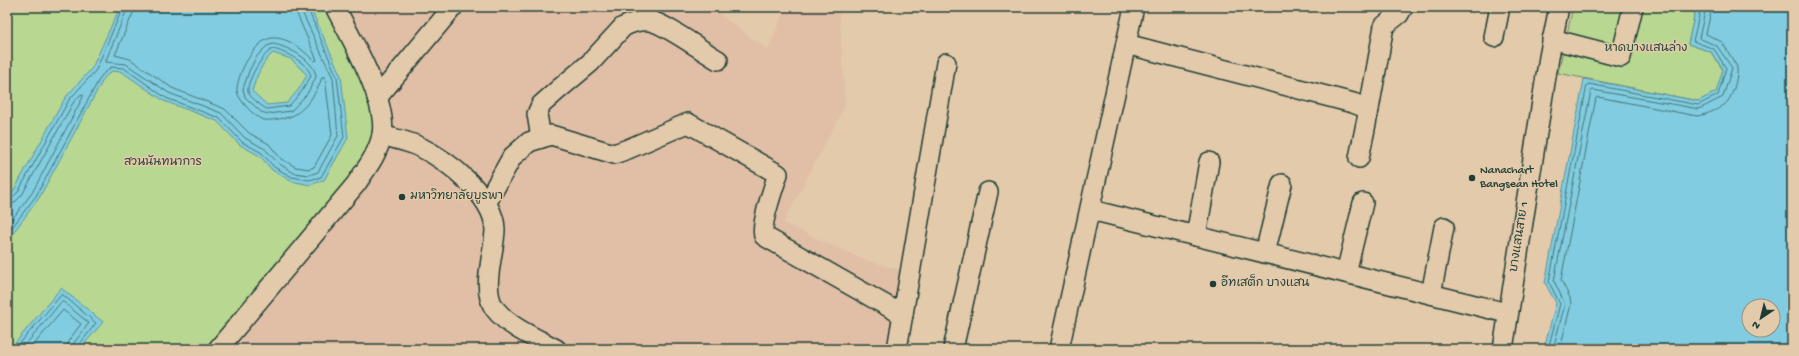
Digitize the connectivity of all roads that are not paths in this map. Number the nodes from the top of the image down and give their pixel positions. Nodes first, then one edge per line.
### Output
1 (335, 7) edge
2 (453, 7) edge
3 (1134, 7) edge
4 (1403, 7) edge
5 (1498, 7) edge
6 (1559, 7) edge
7 (1632, 7) edge
8 (1494, 37) dead end
9 (1552, 39) junction
10 (1126, 44) junction
11 (718, 60) dead end
12 (946, 63) dead end
13 (377, 98) junction
14 (1369, 109) junction
15 (382, 135) junction
16 (541, 138) junction
17 (1359, 158) dead end
18 (1209, 162) dead end
19 (1282, 184) dead end
20 (988, 192) dead end
21 (487, 202) junction
22 (1363, 202) dead end
23 (1091, 210) junction
24 (1444, 227) dead end
25 (1196, 236) junction
26 (1265, 253) junction
27 (1346, 273) junction
28 (1431, 294) junction
29 (1507, 313) junction
30 (903, 315) junction
31 (218, 349) edge
32 (556, 349) edge
33 (897, 349) edge
34 (953, 349) edge
35 (1059, 349) edge
36 (1503, 349) edge

1 - 13 street
2 - 13 street
3 - 10 street
4 - 14 street
5 - 8 street
6 - 9 street, บางแสนสาย 1
7 - 9 street
9 - 29 street, บางแสนสาย 1
10 - 14 street
10 - 23 street
11 - 16 street
12 - 30 street
13 - 15 street
14 - 17 street
15 - 21 street
15 - 31 street
16 - 21 street
16 - 30 street
18 - 25 street
19 - 26 street
20 - 34 street
21 - 32 street
22 - 27 street
23 - 25 street
23 - 35 street
24 - 28 street
25 - 26 street
26 - 27 street
27 - 28 street
28 - 29 street
29 - 36 street, บางแสนสาย 1
30 - 33 street

